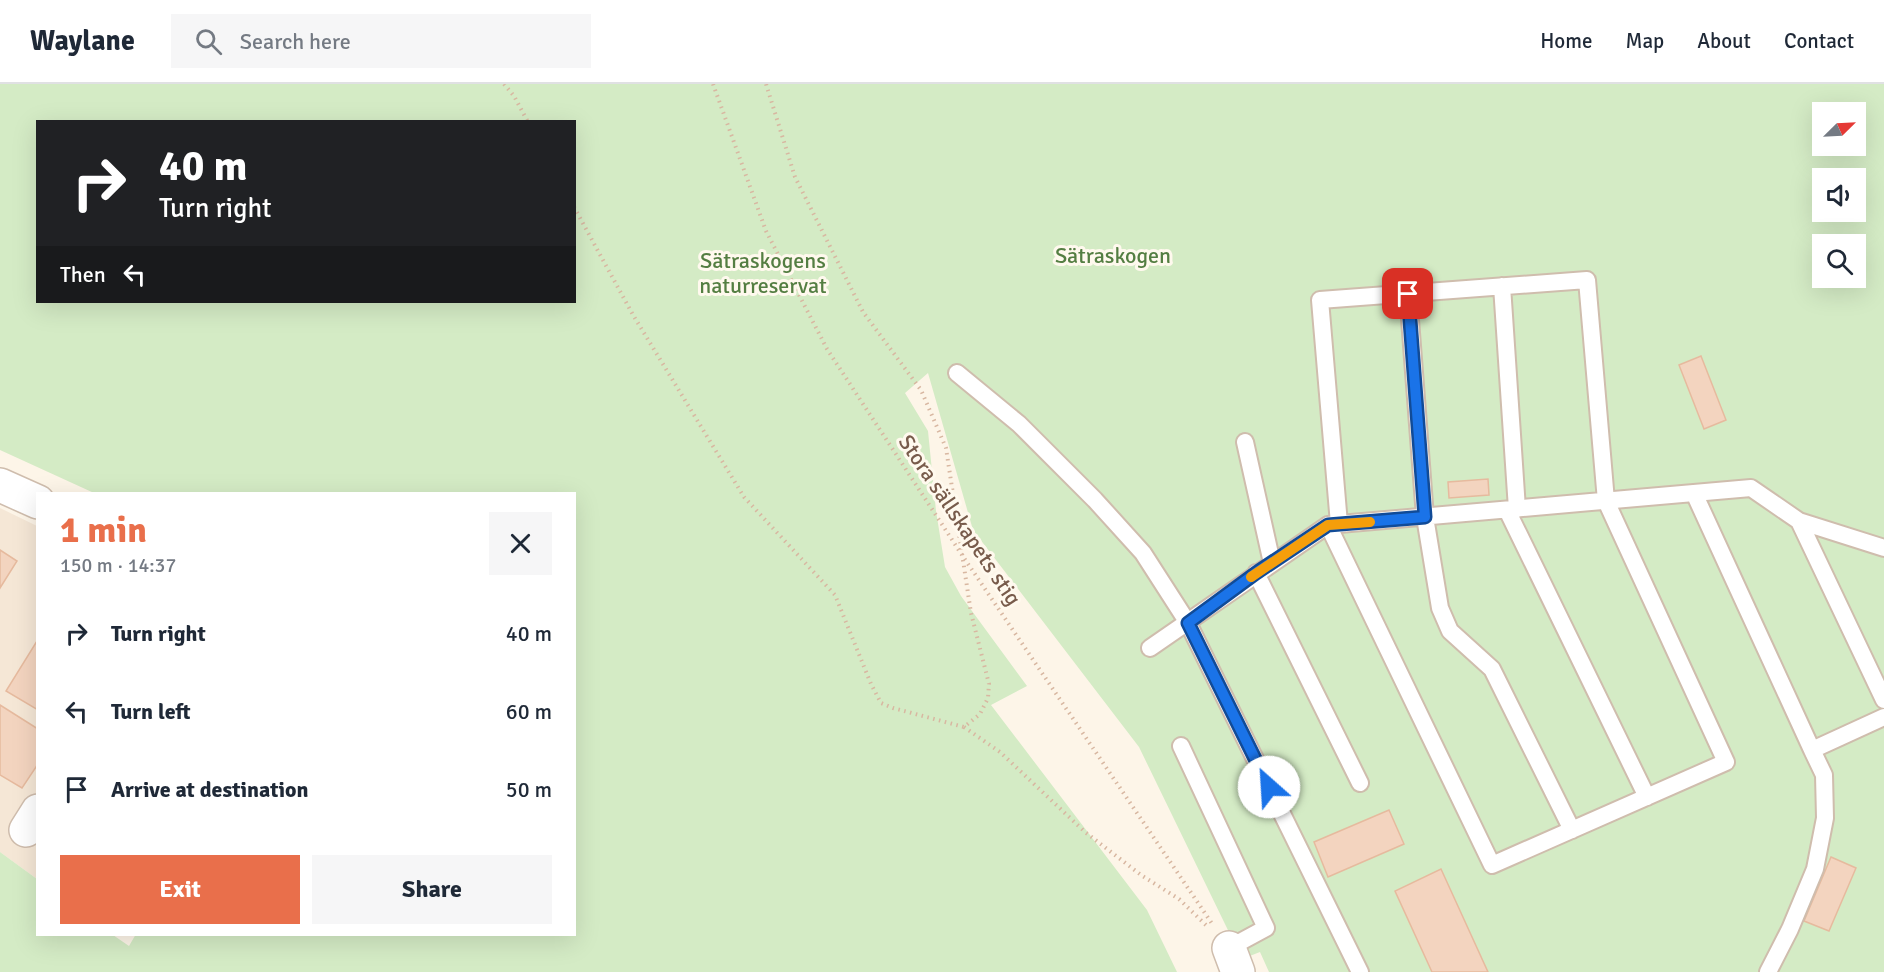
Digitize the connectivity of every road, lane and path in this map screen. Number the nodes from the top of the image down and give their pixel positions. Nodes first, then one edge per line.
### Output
1 (504, 84) edge
2 (712, 84) edge
3 (766, 84) edge
4 (527, 120) edge
5 (576, 211) edge
6 (1502, 286) junction
7 (1408, 294) junction
8 (957, 374) dead end
9 (1245, 442) dead end
10 (0, 485) edge
11 (1694, 493) junction
12 (36, 501) edge
13 (1606, 501) junction
14 (1512, 509) junction
15 (1425, 517) junction
16 (1799, 521) junction
17 (1334, 525) junction
18 (1884, 548) edge
19 (964, 558) junction
20 (1272, 563) junction
21 (1256, 573) junction
22 (1188, 623) junction
23 (1150, 648) dead end
24 (1884, 700) edge
25 (1884, 717) edge
26 (964, 727) junction
27 (1181, 746) dead end
28 (1812, 750) junction
29 (1360, 783) dead end
30 (1647, 797) junction
31 (1572, 830) junction
32 (1234, 960) edge
33 (1360, 972) edge
34 (1768, 972) edge

1 - 4 path
2 - 19 path, Stora sällskapets stig
3 - 19 path
5 - 26 path
6 - 7 lane
6 - 13 lane
6 - 14 lane
7 - 15 lane
7 - 17 lane
8 - 22 lane
9 - 20 lane
10 - 12 street
11 - 13 lane
11 - 16 lane
11 - 28 lane
13 - 14 lane
13 - 30 lane
14 - 15 lane
14 - 30 lane
15 - 17 lane
15 - 31 lane
16 - 18 lane
16 - 24 lane
17 - 20 lane
17 - 31 lane
19 - 26 path
19 - 32 path, Stora sällskapets stig
20 - 21 lane
21 - 22 lane
21 - 29 lane
22 - 23 lane
22 - 33 lane
25 - 28 lane
26 - 32 path
27 - 32 lane
28 - 34 lane
30 - 31 lane

